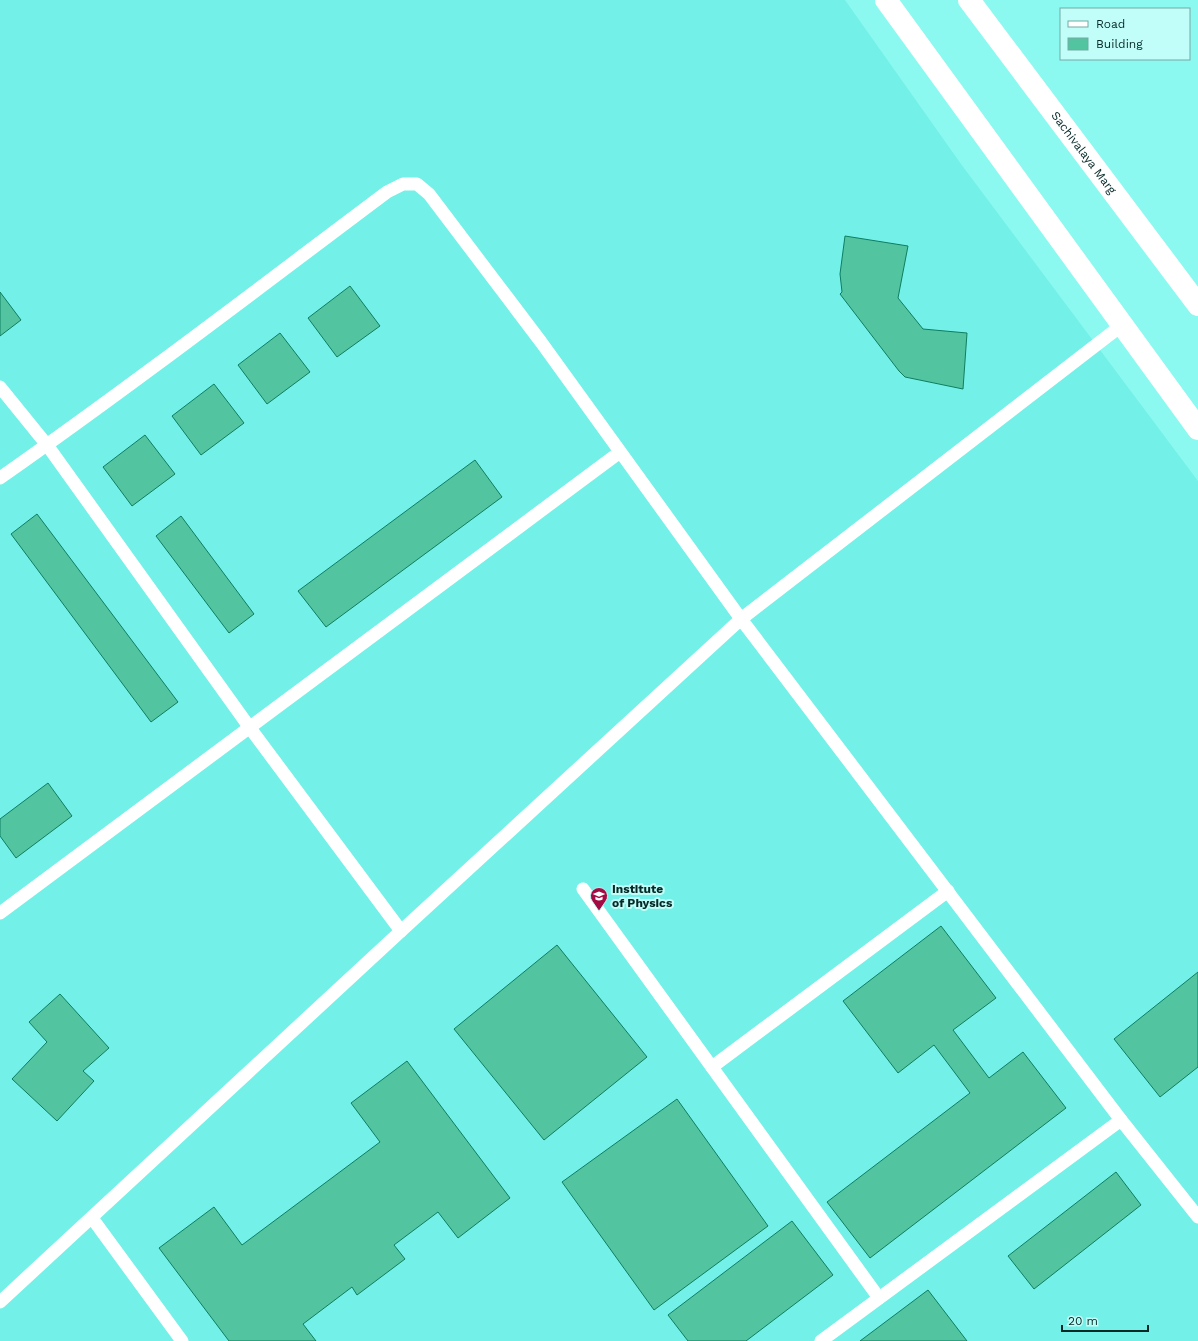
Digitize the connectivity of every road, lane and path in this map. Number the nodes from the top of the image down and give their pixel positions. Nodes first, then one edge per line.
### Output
1 (886, 0) edge
2 (969, 0) edge
3 (1198, 305) edge
4 (1122, 325) junction
5 (0, 386) edge
6 (1198, 429) edge
7 (47, 445) junction
8 (620, 452) junction
9 (0, 478) edge
10 (741, 619) junction
11 (250, 728) junction
12 (583, 888) dead end
13 (948, 891) junction
14 (0, 913) edge
15 (401, 931) junction
16 (712, 1067) junction
17 (1122, 1120) junction
18 (1198, 1217) edge
19 (92, 1218) junction
20 (879, 1298) junction
21 (0, 1302) edge
22 (182, 1341) edge
23 (821, 1341) edge

1 - 4 main road
2 - 3 main road, Sachivalaya Marg
4 - 6 main road
4 - 10 lane
5 - 7 lane
7 - 8 lane
7 - 9 lane
7 - 11 lane
8 - 10 lane
8 - 11 lane
10 - 13 lane
10 - 15 lane
11 - 14 lane
11 - 15 lane
12 - 16 lane
13 - 16 lane
13 - 17 lane
15 - 19 lane
16 - 20 lane
17 - 18 lane
17 - 20 lane
19 - 21 lane
19 - 22 lane
20 - 23 lane

